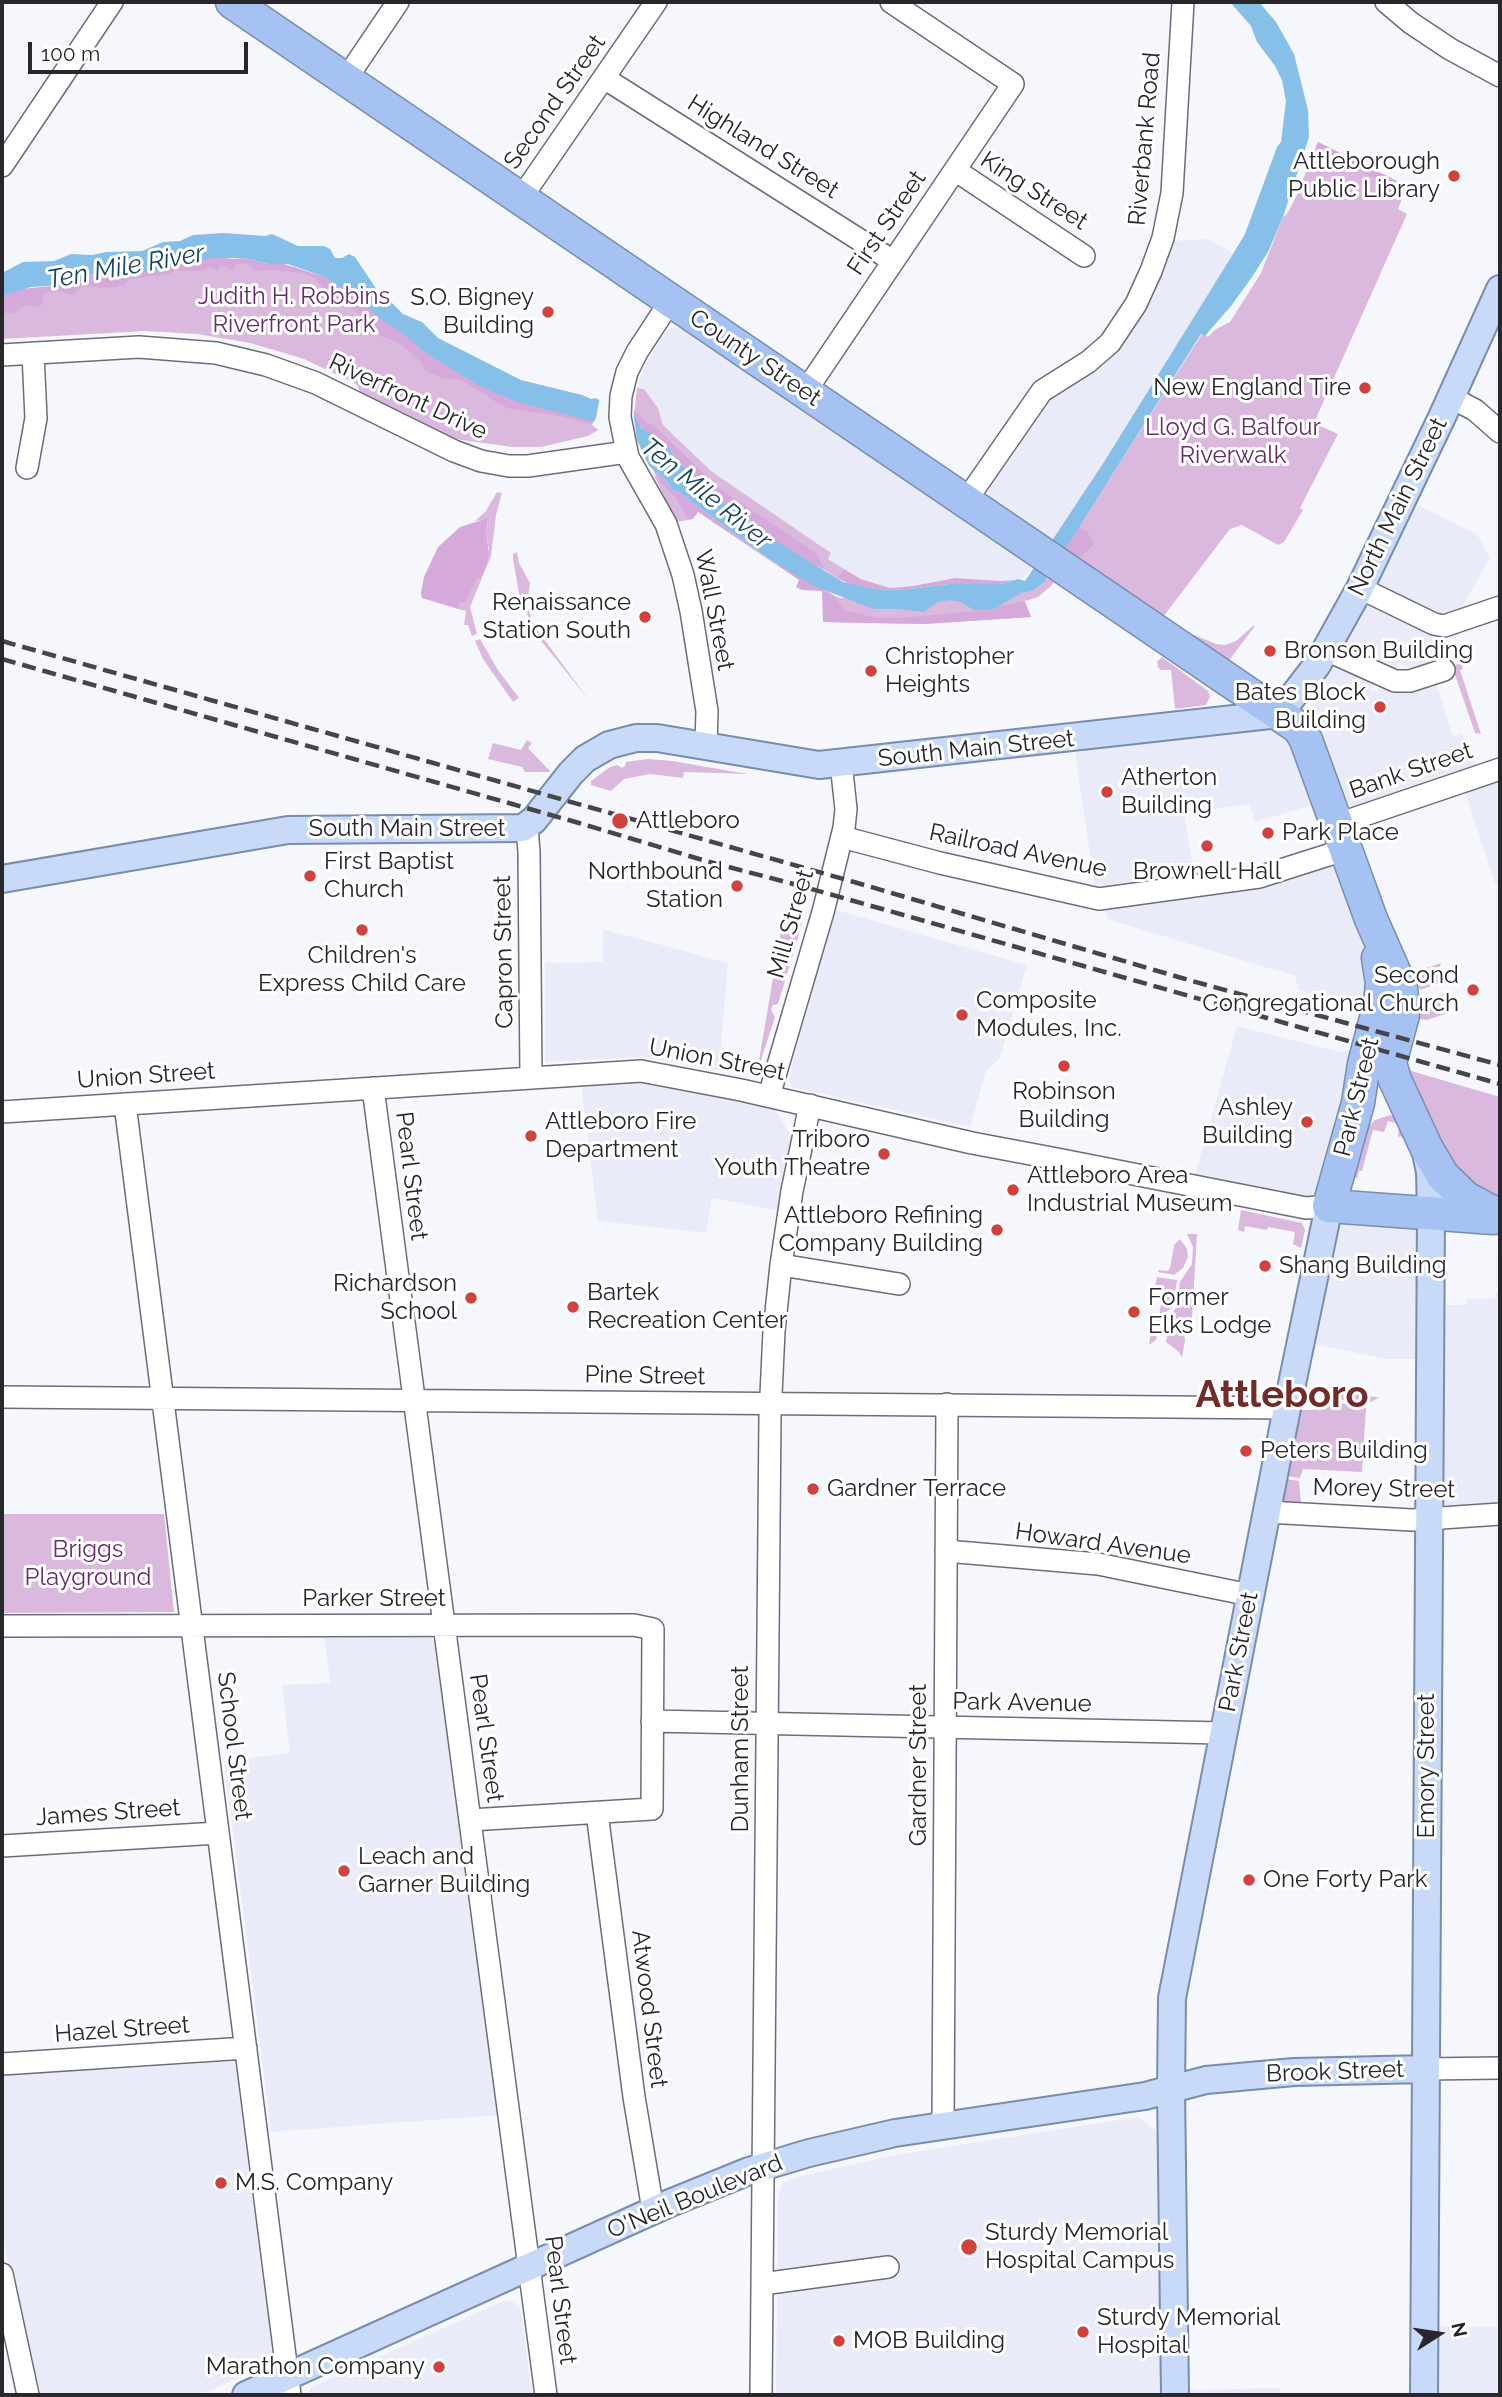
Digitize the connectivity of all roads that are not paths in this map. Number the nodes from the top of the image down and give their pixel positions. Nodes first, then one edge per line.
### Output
1 (112, 2) edge
2 (232, 2) edge
3 (398, 2) edge
4 (891, 2) edge
5 (1183, 2) edge
6 (1386, 2) edge
7 (648, 5) edge
8 (1500, 76) edge
9 (604, 78) junction
10 (346, 79) junction
11 (10, 134) edge
12 (2, 166) edge
13 (955, 170) junction
14 (521, 198) junction
15 (1084, 256) dead end
16 (893, 261) junction
17 (1500, 289) edge
18 (671, 300) junction
19 (33, 353) junction
20 (2, 355) edge
21 (805, 392) junction
22 (1450, 397) junction
23 (1500, 432) edge
24 (626, 451) junction
25 (27, 468) dead end
26 (965, 502) junction
27 (1360, 588) junction
28 (1500, 607) edge
29 (1326, 650) junction
30 (1444, 670) dead end
31 (1279, 715) junction
32 (706, 746) junction
33 (841, 763) junction
34 (1500, 769) edge
35 (527, 827) junction
36 (1342, 836) junction
37 (842, 837) junction
38 (2, 879) edge
39 (1371, 919) junction
40 (531, 1077) junction
41 (373, 1088) junction
42 (769, 1096) junction
43 (125, 1104) junction
44 (810, 1105) junction
45 (2, 1112) edge
46 (1415, 1124) junction
47 (1352, 1126) junction
48 (1329, 1206) junction
49 (1432, 1214) junction
50 (1500, 1217) edge
51 (781, 1265) junction
52 (899, 1284) dead end
53 (2, 1397) edge
54 (163, 1398) junction
55 (414, 1400) junction
56 (770, 1403) junction
57 (947, 1404) junction
58 (1287, 1408) junction
59 (1267, 1513) junction
60 (1500, 1514) edge
61 (1428, 1519) junction
62 (946, 1551) junction
63 (1250, 1595) junction
64 (192, 1625) junction
65 (444, 1625) junction
66 (2, 1626) edge
67 (652, 1721) junction
68 (767, 1724) junction
69 (946, 1727) junction
70 (1223, 1733) junction
71 (597, 1813) junction
72 (470, 1820) junction
73 (218, 1833) junction
74 (2, 1846) edge
75 (246, 2048) junction
76 (2, 2064) edge
77 (1500, 2068) edge
78 (1425, 2069) junction
79 (1171, 2089) junction
80 (943, 2126) junction
81 (764, 2166) junction
82 (653, 2210) junction
83 (529, 2266) junction
84 (888, 2267) dead end
85 (2, 2274) edge
86 (762, 2284) junction
87 (289, 2386) edge
88 (28, 2395) edge
89 (246, 2395) edge
90 (546, 2395) edge
91 (761, 2395) edge
92 (1175, 2395) edge
93 (1424, 2395) edge

1 - 11 street
2 - 10 highway, County Street
3 - 10 street
4 - 13 street, First Street
5 - 26 street, Riverbank Road
6 - 8 street
7 - 9 street, Second Street
9 - 14 street, Second Street
9 - 16 street, Highland Street
10 - 14 highway, County Street
11 - 12 street
13 - 15 street, King Street
13 - 16 street, First Street
14 - 18 highway, County Street
16 - 21 street, First Street
17 - 22 main road, North Main Street
18 - 21 highway, County Street
18 - 24 street, Wall Street
19 - 20 street, Riverfront Drive
19 - 24 street, Riverfront Drive
19 - 25 street
21 - 26 highway, County Street
22 - 23 street
22 - 27 main road, North Main Street
24 - 32 street, Wall Street
26 - 31 highway, County Street
27 - 28 street
27 - 29 main road, North Main Street
29 - 30 street
29 - 31 main road, North Main Street
31 - 33 main road, South Main Street
31 - 36 highway, Park Street
32 - 33 main road, South Main Street
32 - 35 main road, South Main Street
33 - 37 street, Mill Street
34 - 36 street, Bank Street
35 - 38 main road, South Main Street
35 - 40 street, Capron Street
36 - 37 street, Railroad Avenue
36 - 39 highway, Park Street
37 - 42 street, Mill Street
39 - 46 highway, Park Street
39 - 47 highway, Park Street
40 - 41 street, Union Street
40 - 42 street, Union Street
41 - 43 street, Union Street
41 - 55 street, Pearl Street
42 - 44 street, Union Street
43 - 45 street, Union Street
43 - 54 street, School Street
44 - 48 street, Union Street
44 - 51 street, Dunham Street
46 - 47 highway
46 - 49 main road, Emory Street
46 - 50 highway, Park Street
47 - 48 highway, Park Street
48 - 49 highway
48 - 58 main road, Park Street
49 - 50 highway
49 - 61 main road, Emory Street
51 - 52 street
51 - 56 street, Dunham Street
53 - 54 street, Pine Street
54 - 55 street, Pine Street
54 - 64 street, School Street
55 - 56 street, Pine Street
55 - 65 street, Pearl Street
56 - 57 street, Pine Street
56 - 68 street, Dunham Street
57 - 58 street, Pine Street
57 - 62 street, Gardner Street
58 - 59 main road, Park Street
59 - 61 street, Morey Street
59 - 63 main road, Park Street
60 - 61 street, Morey Street
61 - 78 main road, Emory Street
62 - 63 street, Howard Avenue
62 - 69 street, Gardner Street
63 - 70 main road, Park Street
64 - 65 street, Parker Street
64 - 66 street, Parker Street
64 - 73 street, School Street
65 - 67 street, Parker Street
65 - 72 street, Pearl Street
67 - 68 street, Park Avenue
67 - 71 street
68 - 69 street, Park Avenue
68 - 81 street, Dunham Street
69 - 70 street, Park Avenue
69 - 80 street, Gardner Street
70 - 79 main road, Park Street
71 - 72 street
71 - 82 street, Atwood Street
72 - 83 street, Pearl Street
73 - 74 street, James Street
73 - 75 street, School Street
75 - 76 street, Hazel Street
75 - 87 street, School Street
77 - 78 street, Brook Street
78 - 79 main road, Brook Street
78 - 93 main road, Emory Street
79 - 80 main road, O'Neil Boulevard
79 - 92 main road, Park Street
80 - 81 main road, O'Neil Boulevard
81 - 82 main road, O'Neil Boulevard
81 - 86 street, Dunham Street
82 - 83 main road, O'Neil Boulevard
83 - 87 main road, O'Neil Boulevard
83 - 90 street, Pearl Street
84 - 86 street
85 - 88 street
86 - 91 street, Dunham Street
87 - 89 main road, O'Neil Boulevard

